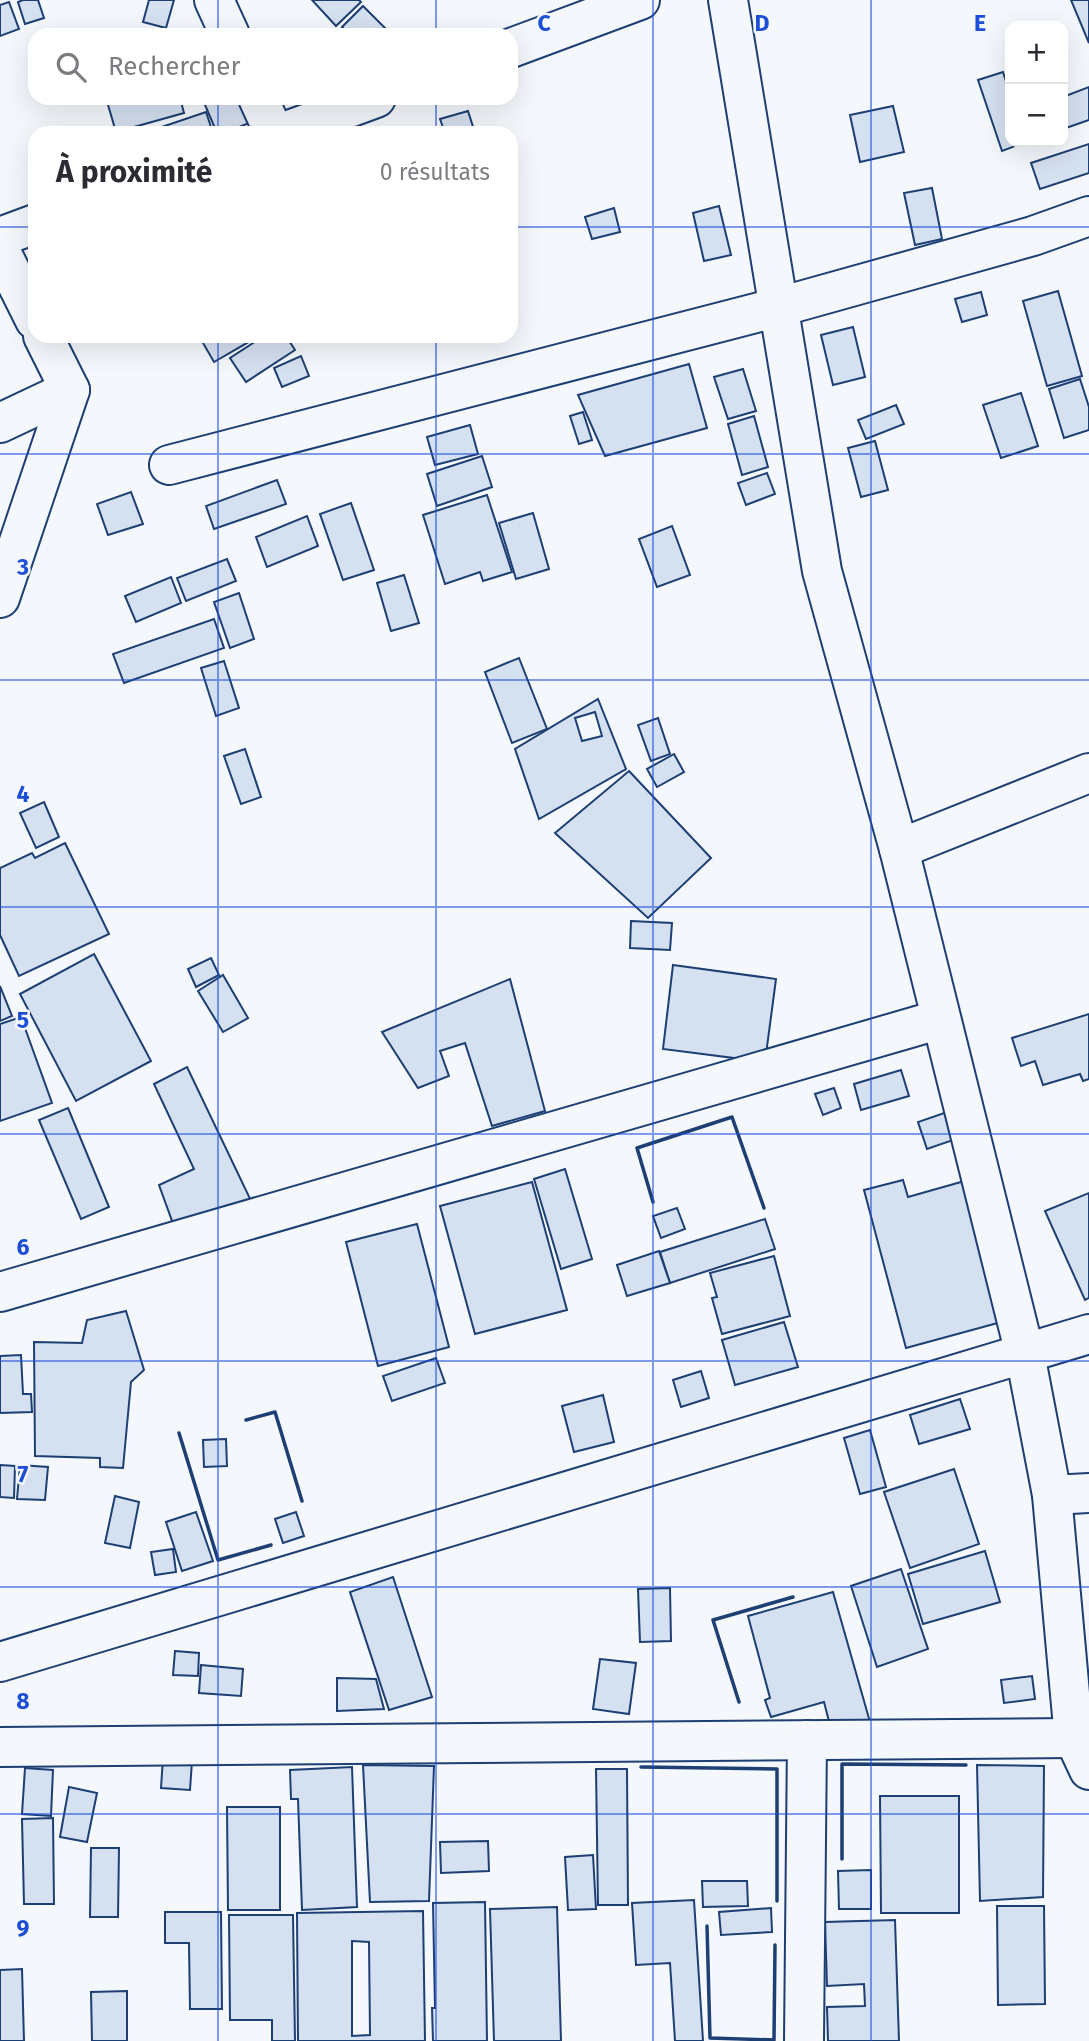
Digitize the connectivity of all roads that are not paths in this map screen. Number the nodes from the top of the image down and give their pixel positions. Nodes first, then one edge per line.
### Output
1 (214, 0) edge
2 (640, 0) edge
3 (728, 0) edge
4 (227, 28) edge
5 (518, 45) edge
6 (261, 105) edge
7 (357, 105) edge
8 (271, 126) edge
9 (300, 126) edge
10 (1089, 216) edge
11 (28, 227) edge
12 (0, 237) edge
13 (0, 250) edge
14 (28, 306) edge
15 (779, 307) junction
16 (46, 343) edge
17 (70, 390) junction
18 (0, 423) edge
19 (169, 465) dead end
20 (0, 598) edge
21 (1089, 773) edge
22 (899, 849) junction
23 (941, 1019) junction
24 (0, 1292) edge
25 (1089, 1335) edge
26 (1026, 1354) junction
27 (1089, 1493) edge
28 (1052, 1496) junction
29 (0, 1662) edge
30 (807, 1740) junction
31 (0, 1747) edge
32 (1082, 1754) edge
33 (804, 2041) edge

1 - 4 street
2 - 5 street
3 - 15 street
6 - 8 street
7 - 9 street
10 - 15 street
11 - 12 street
13 - 14 street
15 - 19 street
15 - 22 street
16 - 17 street
17 - 18 street
17 - 20 street
21 - 22 street
22 - 23 street
23 - 24 street
23 - 26 street
25 - 26 street
26 - 28 street
26 - 29 street
27 - 28 street
28 - 32 street
30 - 31 street
30 - 32 street
30 - 33 street

